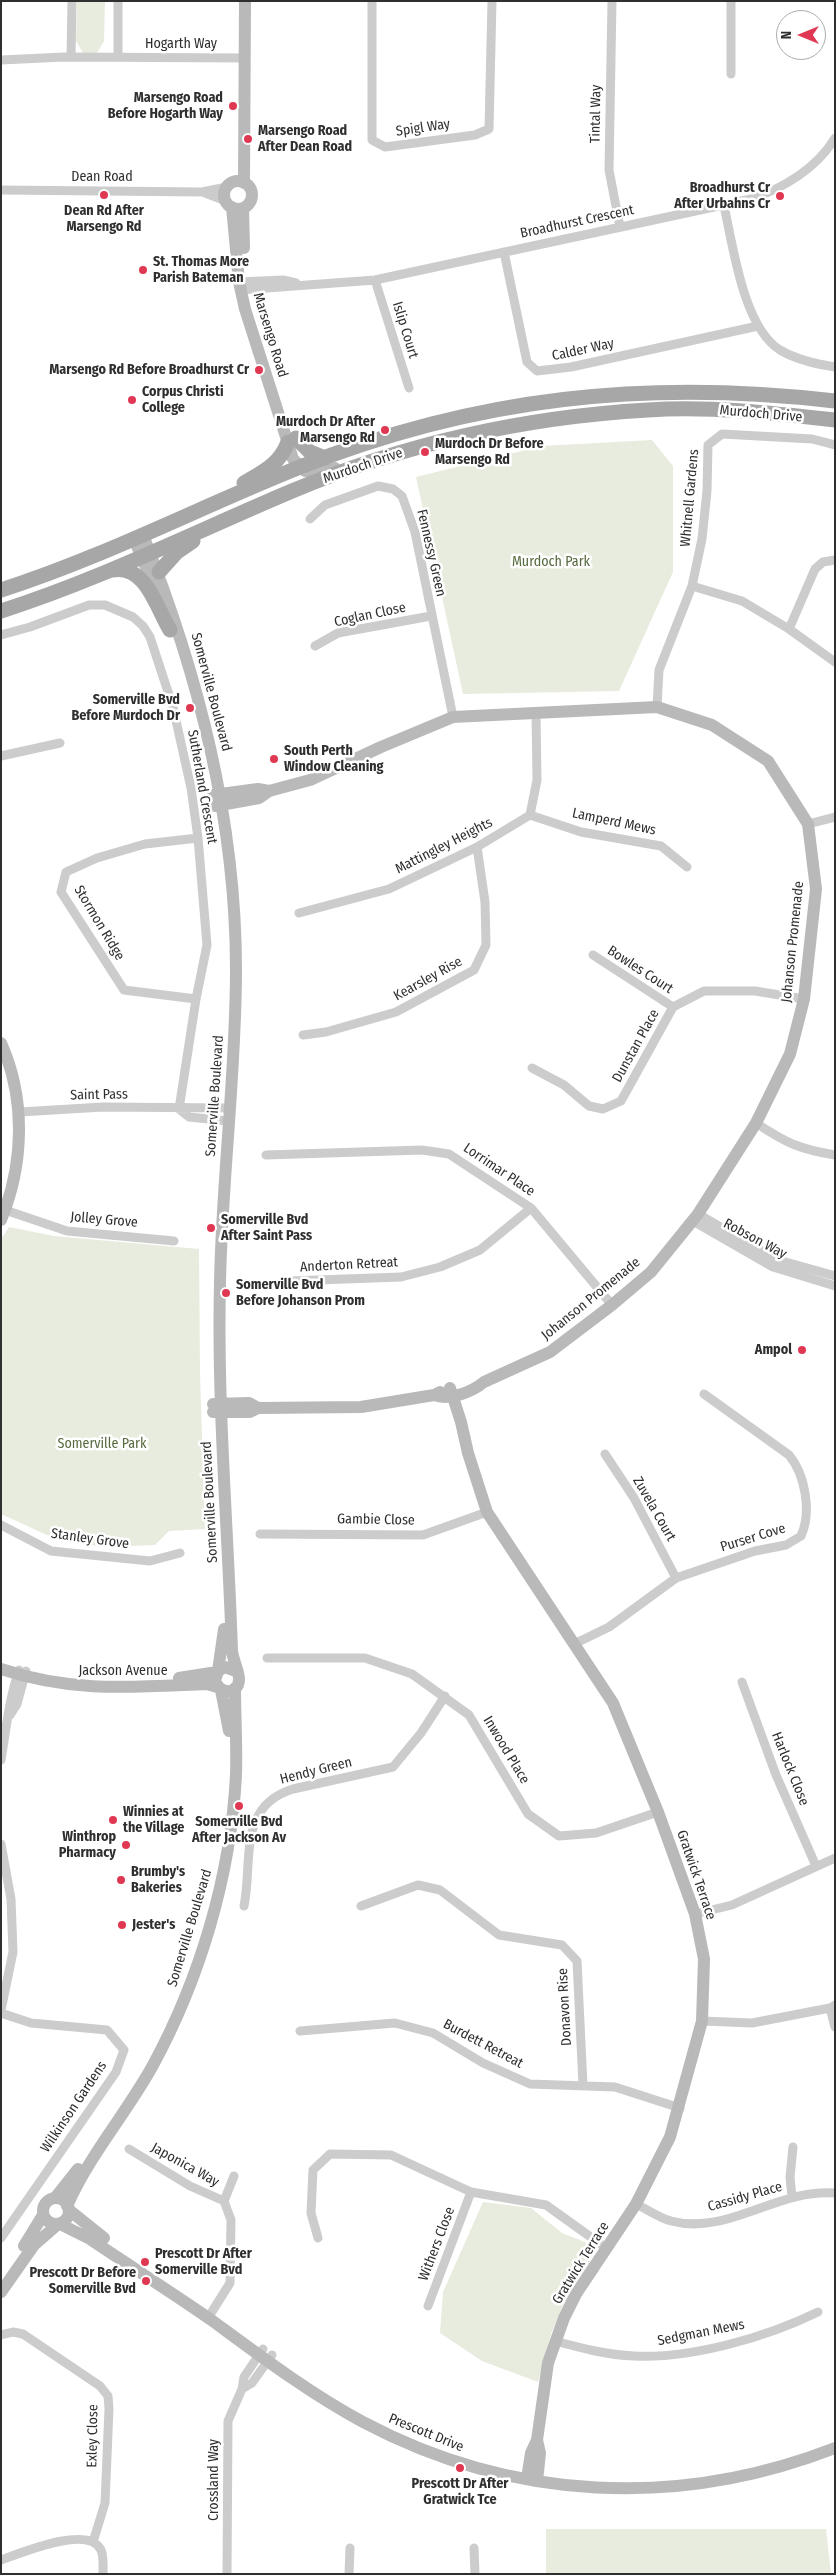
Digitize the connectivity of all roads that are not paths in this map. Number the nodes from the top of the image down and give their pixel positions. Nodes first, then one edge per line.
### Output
1 (72, 1) edge
2 (118, 1) edge
3 (238, 1) edge
4 (245, 1) edge
5 (372, 1) edge
6 (492, 1) edge
7 (612, 1) edge
8 (731, 1) edge
9 (71, 57) junction
10 (118, 57) junction
11 (241, 58) junction
12 (1, 60) edge
13 (730, 74) dead end
14 (835, 138) edge
15 (236, 184) junction
16 (1, 190) edge
17 (202, 192) junction
18 (233, 205) junction
19 (724, 206) junction
20 (620, 227) junction
21 (504, 252) junction
22 (375, 280) junction
23 (243, 285) junction
24 (758, 326) junction
25 (835, 367) edge
26 (409, 388) dead end
27 (835, 400) edge
28 (835, 420) edge
29 (292, 440) junction
30 (835, 445) edge
31 (325, 458) junction
32 (372, 461) junction
33 (300, 467) junction
34 (291, 491) junction
35 (216, 502) junction
36 (256, 507) junction
37 (310, 519) dead end
38 (139, 537) junction
39 (146, 555) junction
40 (835, 560) edge
41 (107, 570) junction
42 (159, 572) junction
43 (692, 586) junction
44 (1, 590) edge
45 (1, 611) edge
46 (432, 616) junction
47 (789, 629) junction
48 (170, 630) junction
49 (1, 634) edge
50 (315, 646) dead end
51 (835, 662) edge
52 (657, 707) junction
53 (536, 714) junction
54 (452, 717) junction
55 (60, 743) dead end
56 (1, 756) edge
57 (218, 800) junction
58 (530, 815) junction
59 (835, 817) edge
60 (808, 824) junction
61 (198, 838) junction
62 (477, 847) junction
63 (688, 867) dead end
64 (298, 913) dead end
65 (593, 955) dead end
66 (196, 999) junction
67 (804, 999) junction
68 (673, 1007) junction
69 (303, 1035) dead end
70 (1, 1043) edge
71 (532, 1068) dead end
72 (179, 1109) junction
73 (20, 1112) junction
74 (226, 1114) junction
75 (756, 1123) junction
76 (266, 1155) dead end
77 (835, 1155) edge
78 (531, 1208) junction
79 (3, 1215) edge
80 (696, 1218) junction
81 (174, 1241) dead end
82 (835, 1276) edge
83 (269, 1286) dead end
84 (835, 1286) edge
85 (612, 1305) junction
86 (455, 1391) junction
87 (704, 1394) dead end
88 (217, 1408) junction
89 (605, 1454) dead end
90 (488, 1512) junction
91 (1, 1525) edge
92 (260, 1534) dead end
93 (180, 1553) dead end
94 (676, 1578) junction
95 (574, 1644) junction
96 (267, 1658) dead end
97 (1, 1662) edge
98 (1, 1669) edge
99 (217, 1671) junction
100 (236, 1671) junction
101 (22, 1672) junction
102 (742, 1682) dead end
103 (236, 1688) junction
104 (219, 1689) junction
105 (445, 1696) junction
106 (1, 1760) edge
107 (658, 1812) junction
108 (1, 1844) edge
109 (835, 1858) edge
110 (816, 1866) junction
111 (244, 1906) dead end
112 (361, 1906) dead end
113 (696, 1914) junction
114 (833, 2007) edge
115 (1, 2012) edge
116 (702, 2021) junction
117 (835, 2028) edge
118 (300, 2031) dead end
119 (583, 2085) junction
120 (680, 2108) junction
121 (793, 2147) dead end
122 (129, 2150) dead end
123 (234, 2176) dead end
124 (471, 2192) junction
125 (835, 2193) edge
126 (792, 2197) junction
127 (55, 2198) junction
128 (224, 2201) junction
129 (636, 2204) junction
130 (68, 2208) junction
131 (43, 2215) junction
132 (58, 2224) junction
133 (1, 2238) edge
134 (318, 2238) dead end
135 (606, 2248) junction
136 (1, 2279) edge
137 (1, 2292) edge
138 (428, 2306) dead end
139 (818, 2312) dead end
140 (210, 2315) junction
141 (1, 2335) edge
142 (555, 2341) junction
143 (266, 2355) junction
144 (835, 2440) edge
145 (835, 2448) edge
146 (532, 2476) junction
147 (93, 2542) junction
148 (350, 2548) dead end
149 (474, 2548) dead end
150 (1, 2560) edge
151 (103, 2574) edge
152 (227, 2574) edge
153 (349, 2574) edge
154 (475, 2574) edge

1 - 9 street
2 - 10 street
3 - 11 street, Marsengo Road
4 - 11 street, Marsengo Road
5 - 6 street, Spigl Way
7 - 20 street, Tintal Way
8 - 13 street
9 - 10 street, Hogarth Way
9 - 12 street, Hogarth Way
10 - 11 street, Hogarth Way
11 - 15 street, Marsengo Road
14 - 19 street, Broadhurst Crescent
15 - 17 street, Dean Road
15 - 18 street, Marsengo Road
15 - 18 street, Marsengo Road
16 - 17 street, Dean Road
17 - 18 street, Dean Road
18 - 23 street, Marsengo Road
19 - 20 street, Broadhurst Crescent
19 - 24 street
20 - 21 street, Broadhurst Crescent
21 - 22 street, Broadhurst Crescent
21 - 24 street, Calder Way
22 - 23 street, Broadhurst Crescent
22 - 26 street, Islip Court
23 - 29 street, Marsengo Road
24 - 25 street
27 - 31 main road, Murdoch Drive
28 - 32 main road, Murdoch Drive
29 - 31 main road
29 - 33 street, Marsengo Road
29 - 35 main road
30 - 43 street, Whitnell Gardens
31 - 33 main road, Murdoch Drive
32 - 33 street
32 - 34 main road, Murdoch Drive
33 - 34 street, Marsengo Road
33 - 35 main road, Murdoch Drive
34 - 36 main road, Murdoch Drive
35 - 38 main road, Murdoch Drive
36 - 39 main road, Murdoch Drive
36 - 42 main road
37 - 46 street, Fennessy Green
38 - 39 street, Somerville Boulevard
38 - 44 main road, Murdoch Drive
39 - 41 main road, Murdoch Drive
39 - 42 street, Somerville Boulevard
39 - 48 street, Somerville Boulevard
40 - 47 street
41 - 45 main road, Murdoch Drive
41 - 48 main road
42 - 57 street, Somerville Boulevard
43 - 47 street
43 - 52 street, Whitnell Gardens
46 - 50 street, Coglan Close
46 - 54 street, Fennessy Green
47 - 51 street
48 - 57 street, Somerville Boulevard
49 - 61 street, Sutherland Crescent
52 - 53 street, Johanson Promenade
52 - 60 street, Johanson Promenade
53 - 54 street, Johanson Promenade
53 - 58 street
54 - 57 street, Johanson Promenade
55 - 56 street
57 - 74 street, Somerville Boulevard
58 - 62 street, Mattingley Heights
58 - 63 street, Lamperd Mews
59 - 60 street
60 - 67 street, Johanson Promenade
61 - 66 street, Sutherland Crescent
61 - 66 street, Stormon Ridge
62 - 64 street, Mattingley Heights
62 - 69 street, Kearsley Rise
65 - 68 street, Bowles Court
66 - 72 street, Sutherland Crescent
67 - 68 street, Dunstan Place
67 - 75 street, Johanson Promenade
68 - 71 street, Dunstan Place
70 - 73 street
72 - 73 street, Saint Pass
72 - 74 street, Saint Pass
73 - 79 street
74 - 88 street, Somerville Boulevard
75 - 77 street
75 - 80 street, Johanson Promenade
76 - 78 street, Lorrimar Place
78 - 83 street, Anderton Retreat
78 - 85 street, Lorrimar Place
79 - 81 street, Jolley Grove
80 - 82 street, Robson Way
80 - 84 street, Robson Way
80 - 85 street, Johanson Promenade
85 - 86 street, Johanson Promenade
86 - 88 street, Johanson Promenade
86 - 90 street, Gratwick Terrace
87 - 94 street, Purser Cove
88 - 99 street, Somerville Boulevard
88 - 100 street, Somerville Boulevard
89 - 94 street, Zuvela Court
90 - 92 street, Gambie Close
90 - 95 street, Gratwick Terrace
91 - 93 street, Stanley Grove
94 - 95 street, Purser Cove
95 - 107 street, Gratwick Terrace
96 - 105 street, Inwood Place
97 - 101 street, Jackson Avenue
98 - 101 street, Jackson Avenue
99 - 100 street
99 - 101 street, Jackson Avenue
99 - 104 street, Somerville Boulevard
100 - 103 street, Somerville Boulevard
101 - 104 street, Jackson Avenue
101 - 106 street
102 - 110 street, Harlock Close
103 - 104 street
103 - 130 street, Somerville Boulevard
104 - 127 street, Somerville Boulevard
105 - 107 street, Inwood Place
105 - 111 street, Hendy Green
107 - 113 street, Gratwick Terrace
108 - 115 street
109 - 110 street
110 - 113 street
112 - 119 street, Donavon Rise
113 - 116 street, Gratwick Terrace
114 - 116 street
114 - 117 street
115 - 133 street, Wilkinson Gardens
116 - 120 street, Gratwick Terrace
118 - 119 street, Burdett Retreat
119 - 120 street, Burdett Retreat
120 - 129 street, Gratwick Terrace
121 - 126 street
122 - 128 street, Japonica Way
123 - 128 street
124 - 134 street
124 - 135 street
124 - 138 street, Withers Close
125 - 126 street, Cassidy Place
126 - 129 street, Cassidy Place
127 - 130 street
127 - 131 street
128 - 140 street, Japonica Way
129 - 135 street, Gratwick Terrace
130 - 132 street
130 - 140 street, Prescott Drive
131 - 132 street
131 - 136 street
132 - 137 street
132 - 140 street, Prescott Drive
135 - 142 street, Gratwick Terrace
139 - 142 street, Sedgman Mews
140 - 143 street, Prescott Drive
141 - 147 street, Exley Close
142 - 146 street, Gratwick Terrace
143 - 146 street, Prescott Drive
143 - 152 street, Crossland Way
144 - 146 street, Prescott Drive
145 - 146 street, Prescott Drive
147 - 150 street
147 - 151 street
148 - 153 street
149 - 154 street

